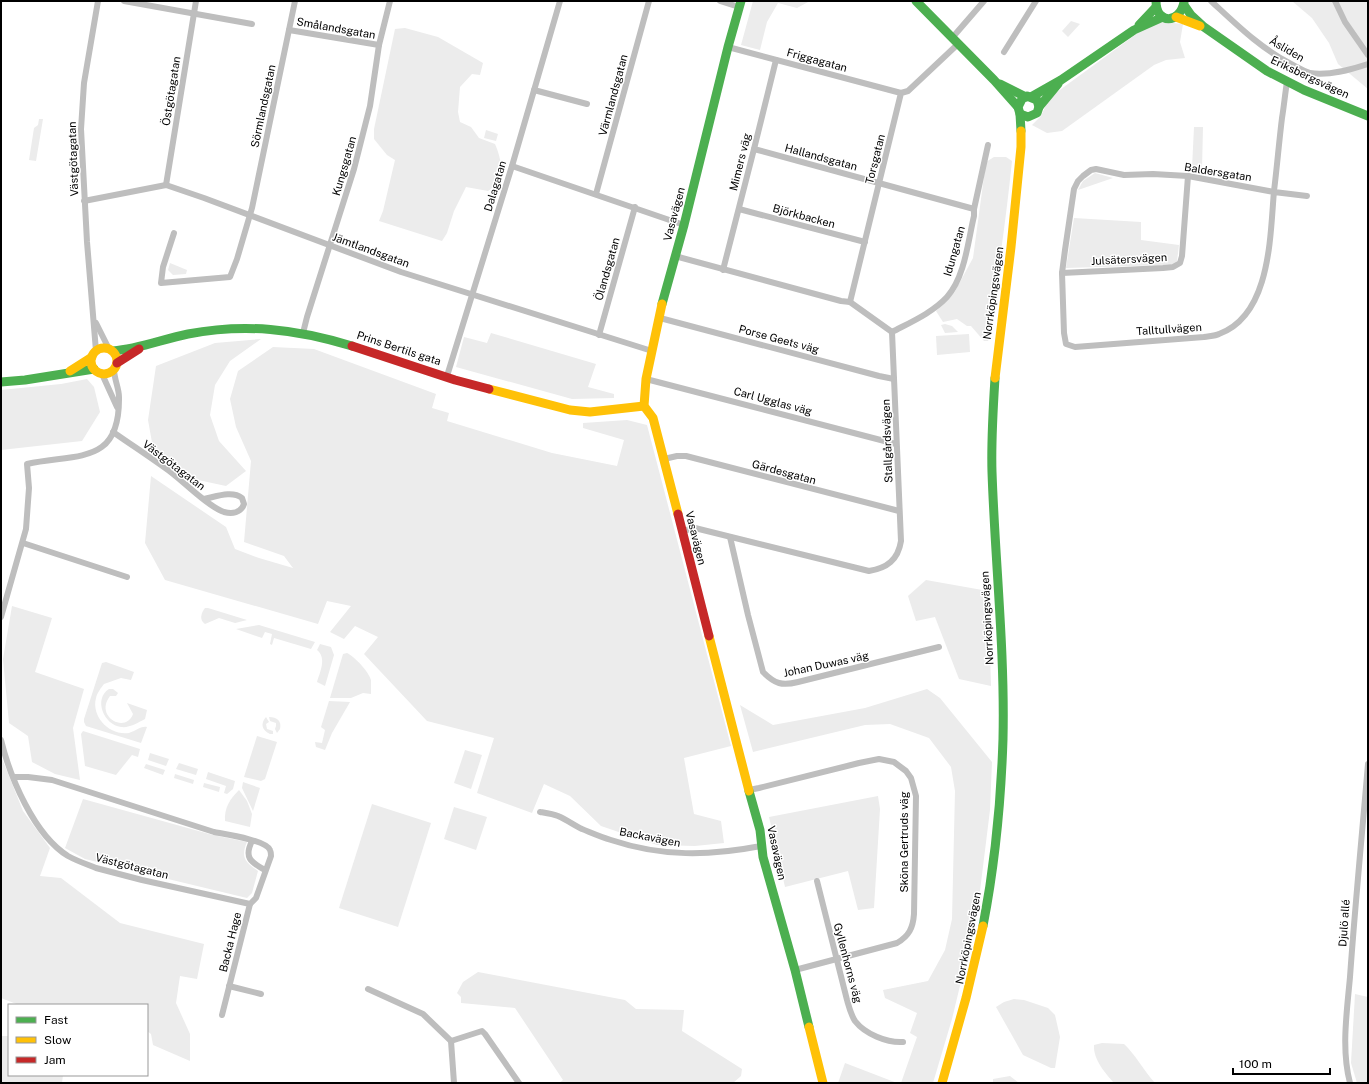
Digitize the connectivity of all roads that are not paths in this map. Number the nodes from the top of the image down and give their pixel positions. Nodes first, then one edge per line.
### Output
1 (98, 1) edge
2 (124, 1) edge
3 (196, 1) edge
4 (295, 1) edge
5 (390, 1) edge
6 (560, 1) edge
7 (649, 1) edge
8 (720, 1) edge
9 (916, 1) edge
10 (984, 1) edge
11 (1036, 1) edge
12 (1211, 1) edge
13 (1335, 1) edge
14 (1184, 3) edge
15 (740, 4) edge
16 (1156, 4) edge
17 (194, 13) junction
18 (1163, 17) junction
19 (1176, 17) junction
20 (252, 24) dead end
21 (1205, 28) junction
22 (289, 30) junction
23 (1134, 30) junction
24 (955, 41) junction
25 (379, 45) junction
26 (728, 47) junction
27 (1004, 52) dead end
28 (1368, 55) edge
29 (776, 60) junction
30 (1368, 64) edge
31 (994, 80) junction
32 (1061, 80) junction
33 (1287, 82) junction
34 (534, 90) junction
35 (901, 93) junction
36 (1028, 97) junction
37 (586, 104) dead end
38 (1039, 107) junction
39 (1019, 110) junction
40 (1368, 116) edge
41 (1031, 117) junction
42 (988, 145) dead end
43 (1021, 147) junction
44 (754, 149) junction
45 (512, 166) junction
46 (1124, 175) joint
47 (1188, 176) junction
48 (879, 183) junction
49 (166, 185) junction
50 (1274, 192) junction
51 (596, 194) junction
52 (1307, 196) dead end
53 (84, 201) junction
54 (634, 207) junction
55 (739, 209) junction
56 (974, 209) junction
57 (250, 216) junction
58 (684, 225) junction
59 (174, 233) dead end
60 (865, 242) junction
61 (330, 246) junction
62 (675, 256) junction
63 (723, 270) junction
64 (1062, 273) junction
65 (472, 295) junction
66 (850, 302) junction
67 (94, 318) junction
68 (660, 318) junction
69 (303, 332) junction
70 (892, 332) junction
71 (599, 335) junction
72 (144, 346) junction
73 (111, 350) junction
74 (652, 351) junction
75 (94, 354) junction
76 (116, 366) junction
77 (98, 371) junction
78 (68, 372) junction
79 (447, 376) junction
80 (894, 378) junction
81 (646, 379) junction
82 (1, 382) edge
83 (644, 406) junction
84 (118, 409) junction
85 (114, 432) junction
86 (896, 444) junction
87 (664, 459) junction
88 (204, 499) junction
89 (899, 511) junction
90 (682, 532) junction
91 (730, 537) junction
92 (23, 543) junction
93 (127, 577) dead end
94 (1, 617) edge
95 (939, 648) dead end
96 (1, 740) edge
97 (1368, 764) edge
98 (13, 777) junction
99 (749, 790) junction
100 (540, 812) dead end
101 (252, 841) junction
102 (761, 846) junction
103 (265, 870) junction
104 (817, 881) dead end
105 (250, 904) junction
106 (837, 959) junction
107 (795, 970) junction
108 (230, 986) junction
109 (368, 989) dead end
110 (261, 994) dead end
111 (222, 1015) dead end
112 (451, 1041) junction
113 (903, 1042) dead end
114 (454, 1083) edge
115 (520, 1083) edge
116 (823, 1083) edge
117 (942, 1083) edge
118 (1350, 1083) edge

1 - 53 street, Västgötagatan
2 - 17 street
3 - 17 street, Östgötagatan
4 - 22 street, Sörmlandsgatan
5 - 25 street, Kungsgatan
6 - 34 street, Dalagatan
7 - 51 street, Värmlandsgatan
8 - 15 street
9 - 24 street
10 - 24 street
11 - 27 street
12 - 30 street, Åsliden
13 - 28 street
14 - 19 street
14 - 21 street, Eriksbergsvägen
15 - 26 street, Vasavägen
16 - 18 street
16 - 23 street
17 - 20 street
17 - 49 street, Östgötagatan
18 - 19 street
18 - 23 street
19 - 21 street, Eriksbergsvägen
21 - 33 street, Eriksbergsvägen
22 - 25 street, Smålandsgatan
22 - 57 street, Sörmlandsgatan
23 - 32 street
24 - 31 street
24 - 35 street
25 - 61 street, Kungsgatan
26 - 29 street, Friggagatan
26 - 58 street, Vasavägen
29 - 35 street, Friggagatan
29 - 44 street, Mimers väg
31 - 36 street
31 - 39 street
32 - 36 street
32 - 38 street
33 - 40 street, Eriksbergsvägen
33 - 50 street, Talltullvägen
34 - 37 street
34 - 45 street, Dalagatan
35 - 48 street, Torsgatan
36 - 38 street
36 - 39 street
38 - 41 street
39 - 41 street
39 - 43 street, Norrköpingsvägen
41 - 43 street, Norrköpingsvägen
42 - 56 street, Idungatan
43 - 117 street, Norrköpingsvägen
44 - 48 street, Hallandsgatan
44 - 55 street, Mimers väg
45 - 51 street
45 - 65 street, Dalagatan
46 - 47 street, Baldersgatan
46 - 64 street, Talltullvägen
47 - 50 street, Baldersgatan
47 - 64 street, Julsätersvägen
48 - 56 street, Hallandsgatan
48 - 60 street, Torsgatan
49 - 53 street, Jämtlandsgatan
49 - 57 street, Jämtlandsgatan
50 - 52 street, Baldersgatan
50 - 64 street, Talltullvägen
51 - 54 street
53 - 67 street, Västgötagatan
54 - 58 street
54 - 71 street, Ölandsgatan
55 - 60 street, Björkbacken
55 - 63 street, Mimers väg
56 - 70 street, Idungatan
57 - 59 street, Sörmlandsgatan
57 - 61 street, Jämtlandsgatan
58 - 62 street, Vasavägen
60 - 66 street, Torsgatan
61 - 65 street, Jämtlandsgatan
61 - 69 street, Kungsgatan
62 - 63 street
62 - 68 street, Vasavägen
63 - 66 street
65 - 71 street, Jämtlandsgatan
65 - 79 street, Dalagatan
66 - 70 street
67 - 73 street, Västgötagatan
67 - 75 street, Västgötagatan
68 - 74 street, Vasavägen
68 - 80 street, Porse Geets väg
69 - 72 street, Prins Bertils gata
69 - 79 street, Prins Bertils gata
70 - 80 street, Stallgårdsvägen
71 - 74 street, Jämtlandsgatan
72 - 73 street, Prins Bertils gata
72 - 76 street, Prins Bertils gata
73 - 75 street
73 - 76 street
74 - 81 street, Vasavägen
75 - 77 street
75 - 78 street
76 - 77 street
76 - 84 street
77 - 78 street
77 - 84 street
78 - 82 street
79 - 83 street, Prins Bertils gata
80 - 86 street, Stallgårdsvägen
81 - 83 street, Vasavägen
81 - 86 street, Carl Ugglas väg
83 - 87 street, Vasavägen
84 - 85 street
85 - 88 street, Västgötagatan
85 - 92 street
86 - 89 street, Stallgårdsvägen
87 - 89 street, Gärdesgatan
87 - 90 street, Vasavägen
88 - 88 street, Västgötagatan
89 - 91 street, Stallgårdsvägen
90 - 91 street, Stallgårdsvägen
90 - 99 street, Vasavägen
91 - 95 street, Johan Duwas väg
92 - 93 street
92 - 94 street
96 - 98 street, Västgötagatan
97 - 118 street, Djulö allé
98 - 101 street
98 - 105 street, Västgötagatan
99 - 102 street, Vasavägen
99 - 106 street, Sköna Gertruds väg
100 - 102 street, Backavägen
101 - 103 street
101 - 103 street
102 - 107 street, Vasavägen
103 - 105 street
104 - 106 street, Gyllenhorns väg
105 - 108 street, Backa Hage
106 - 107 street, Sköna Gertruds väg
106 - 113 street, Gyllenhorns väg
107 - 116 street, Vasavägen
108 - 110 street, Backa Hage
108 - 111 street, Backa Hage
109 - 112 street
112 - 114 street
112 - 115 street

